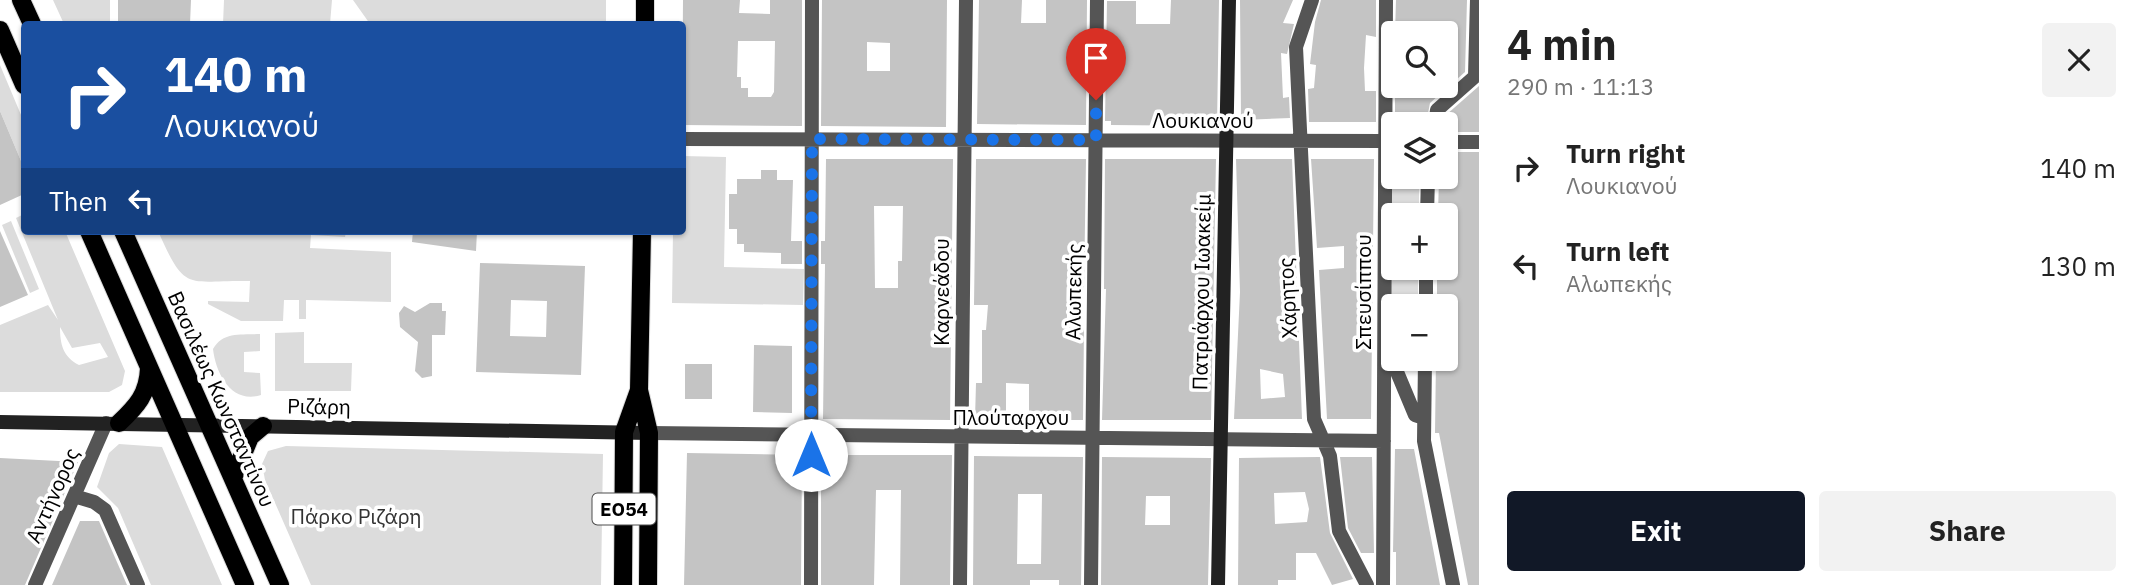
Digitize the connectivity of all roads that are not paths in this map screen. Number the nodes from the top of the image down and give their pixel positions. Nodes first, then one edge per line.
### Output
1 (21, 0) edge
2 (645, 0) edge
3 (812, 0) edge
4 (966, 0) edge
5 (1097, 0) edge
6 (1229, 0) edge
7 (1312, 0) edge
8 (1386, 0) edge
9 (1477, 0) edge
10 (31, 21) edge
11 (645, 21) edge
12 (0, 30) edge
13 (1477, 75) edge
14 (21, 78) edge
15 (1385, 112) edge
16 (1437, 112) edge
17 (686, 139) edge
18 (812, 139) junction
19 (964, 140) junction
20 (1096, 140) junction
21 (1226, 141) junction
22 (1300, 141) junction
23 (1381, 141) edge
24 (1458, 142) edge
25 (1479, 142) edge
26 (1385, 189) edge
27 (91, 235) edge
28 (125, 235) edge
29 (642, 235) edge
30 (1384, 294) edge
31 (149, 368) junction
32 (1384, 371) edge
33 (1397, 371) edge
34 (1425, 371) edge
35 (1424, 418) junction
36 (0, 423) edge
37 (112, 423) junction
38 (174, 424) junction
39 (209, 424) junction
40 (263, 426) junction
41 (637, 433) junction
42 (811, 435) junction
43 (1093, 438) junction
44 (1219, 438) junction
45 (961, 439) junction
46 (1323, 441) junction
47 (1384, 441) junction
48 (233, 478) junction
49 (74, 496) junction
50 (35, 585) edge
51 (138, 585) edge
52 (245, 585) edge
53 (280, 585) edge
54 (623, 585) edge
55 (648, 585) edge
56 (811, 585) edge
57 (960, 585) edge
58 (1091, 585) edge
59 (1218, 585) edge
60 (1367, 585) edge
61 (1384, 585) edge
62 (1453, 585) edge

1 - 10 main road
2 - 11 main road
3 - 18 street
4 - 19 street, Καρνεάδου
5 - 20 street, Αλωπεκής
6 - 21 street, Πατριάρχου Ιωακείμ
7 - 22 street, Χάρητος
8 - 15 street, Σπευσίππου
9 - 13 street
12 - 14 main road
13 - 16 street
17 - 18 street, Λουκιανού
18 - 19 street, Λουκιανού
18 - 42 street
19 - 20 street, Λουκιανού
19 - 45 street, Καρνεάδου
20 - 21 street, Λουκιανού
20 - 43 street, Αλωπεκής
21 - 22 street, Λουκιανού
21 - 44 street, Πατριάρχου Ιωακείμ
22 - 23 street, Λουκιανού
22 - 46 street, Χάρητος
24 - 25 street
26 - 30 street, Σπευσίππου
27 - 31 main road
28 - 39 main road, Βασιλέως Κωνσταντίνου
29 - 41 main road, ΕΟ54
31 - 37 main road
31 - 38 main road
32 - 47 street, Σπευσίππου
33 - 35 street
34 - 35 street
35 - 62 street
36 - 37 street, Ριζάρη
37 - 38 street, Ριζάρη
37 - 49 street, Αντήνορος
38 - 39 street, Ριζάρη
38 - 52 main road
39 - 40 street, Ριζάρη
39 - 48 main road, Βασιλέως Κωνσταντίνου
40 - 41 street, Ριζάρη
40 - 48 main road
41 - 42 street, Πλούταρχου
41 - 54 main road, ΕΟ54
41 - 55 main road, ΕΟ54
42 - 45 street, Πλούταρχου
42 - 56 street
43 - 44 street, Πλούταρχου
43 - 45 street, Πλούταρχου
43 - 58 street, Αλωπεκής
44 - 46 street, Πλούταρχου
44 - 59 street, Πατριάρχου Ιωακείμ
45 - 57 street, Καρνεάδου
46 - 47 street, Πλούταρχου
46 - 60 street, Χάρητος
47 - 61 street, Σπευσίππου
48 - 53 main road, Βασιλέως Κωνσταντίνου
49 - 50 street, Αντήνορος
49 - 51 street

